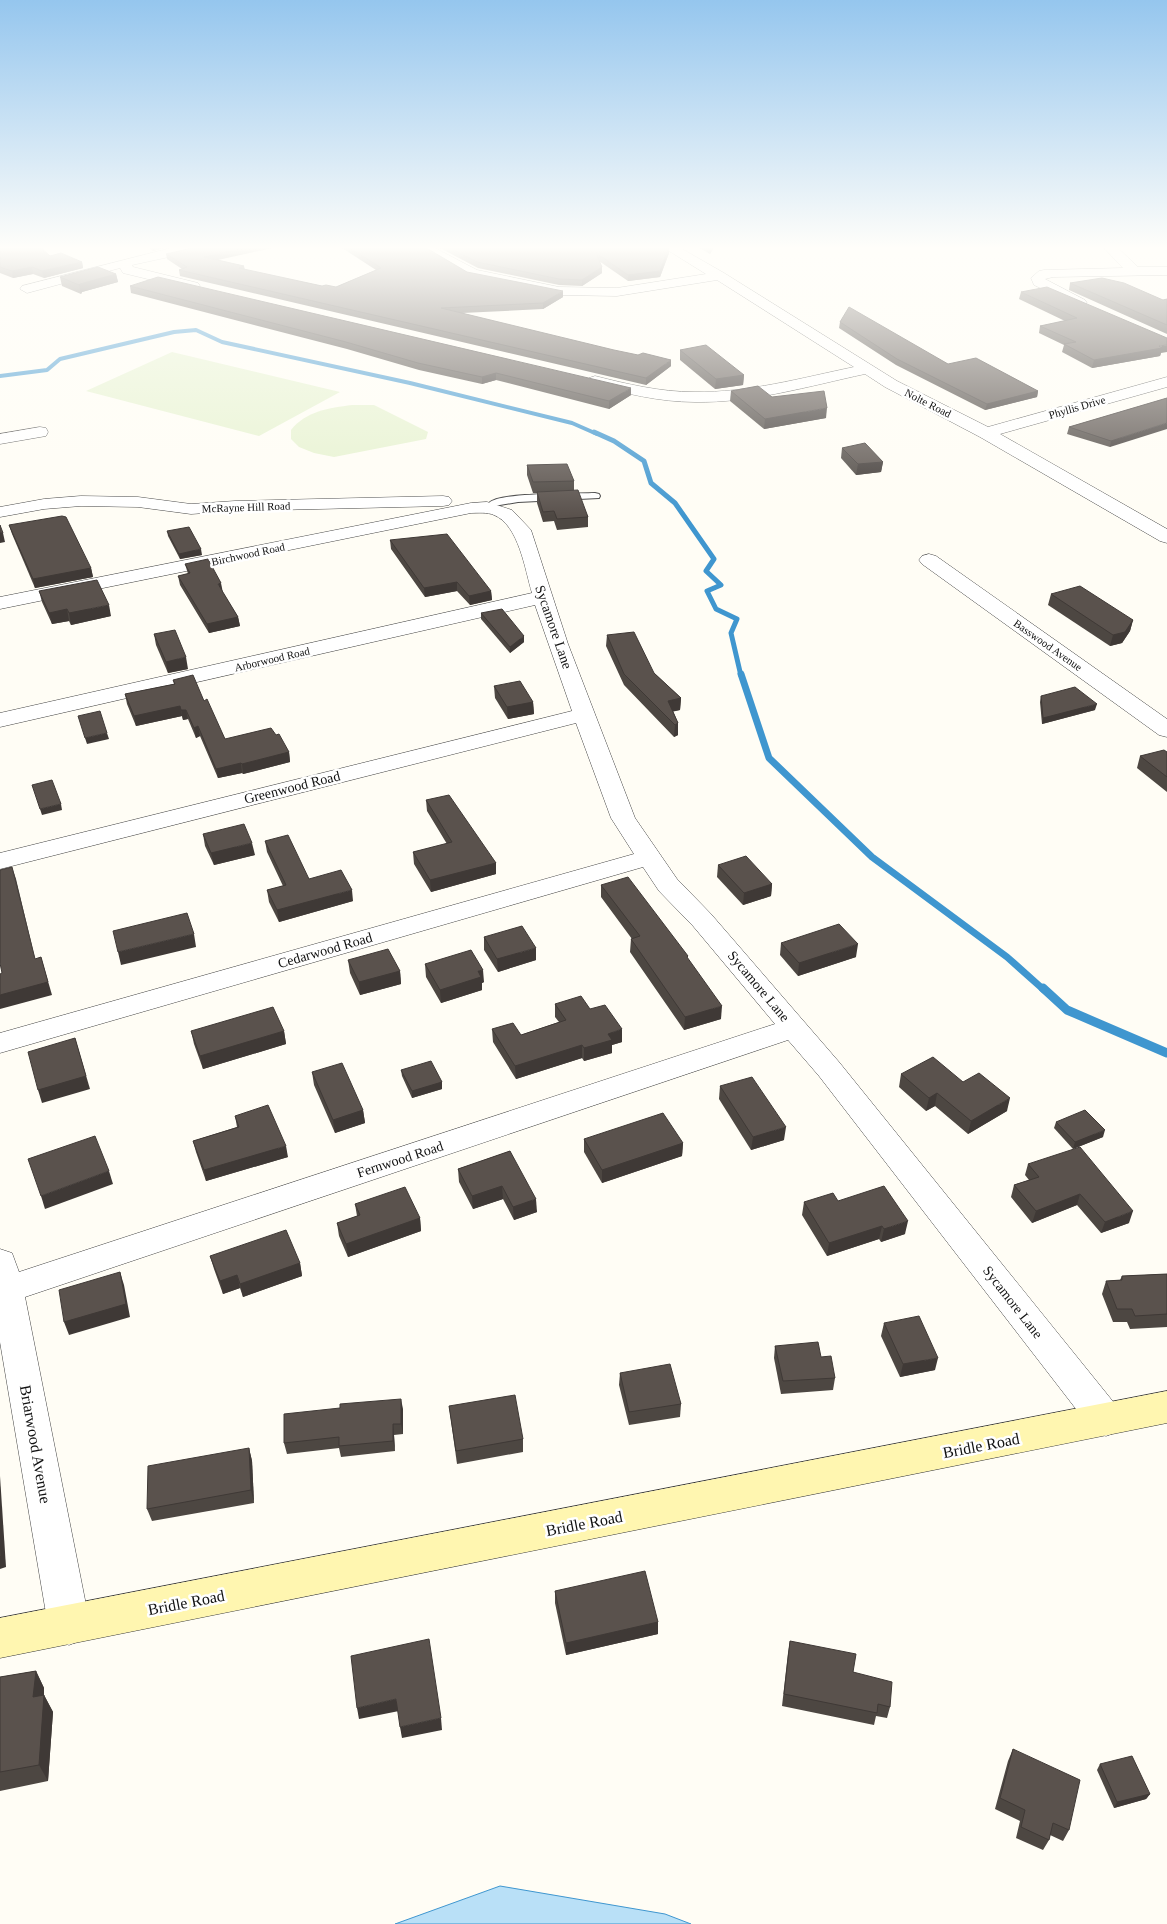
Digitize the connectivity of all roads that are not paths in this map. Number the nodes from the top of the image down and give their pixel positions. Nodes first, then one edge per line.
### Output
1 (814, 336) edge
2 (867, 369) junction
3 (585, 378) edge
4 (1167, 382) edge
5 (40, 432) dead end
6 (986, 433) junction
7 (0, 439) edge
8 (595, 496) dead end
9 (495, 506) junction
10 (0, 512) edge
11 (1167, 536) edge
12 (929, 560) dead end
13 (543, 597) junction
14 (0, 603) edge
15 (584, 714) junction
16 (0, 720) edge
17 (1167, 730) edge
18 (650, 857) junction
19 (0, 861) edge
20 (794, 1028) junction
21 (0, 1043) edge
22 (3, 1277) edge
23 (1167, 1407) edge
24 (1106, 1420) junction
25 (69, 1625) junction
26 (0, 1638) edge

1 - 2 street, Nolte Road
2 - 3 street
2 - 6 street, Nolte Road
4 - 6 street, Phyllis Drive
5 - 7 street
6 - 11 street, Nolte Road
8 - 9 lane, McRayne Hill Road
9 - 10 street, McRayne Hill Road
9 - 13 street, Sycamore Lane
9 - 14 street, Birchwood Road
12 - 17 street, Basswood Avenue
13 - 15 street, Sycamore Lane
13 - 16 street, Arborwood Road
15 - 18 street, Sycamore Lane
15 - 19 street, Greenwood Road
18 - 20 street, Sycamore Lane
18 - 21 street, Cedarwood Road
20 - 22 street, Fernwood Road
20 - 24 street, Sycamore Lane
22 - 25 street, Briarwood Avenue
23 - 24 street, Bridle Road
24 - 25 street, Bridle Road
25 - 26 street, Bridle Road

